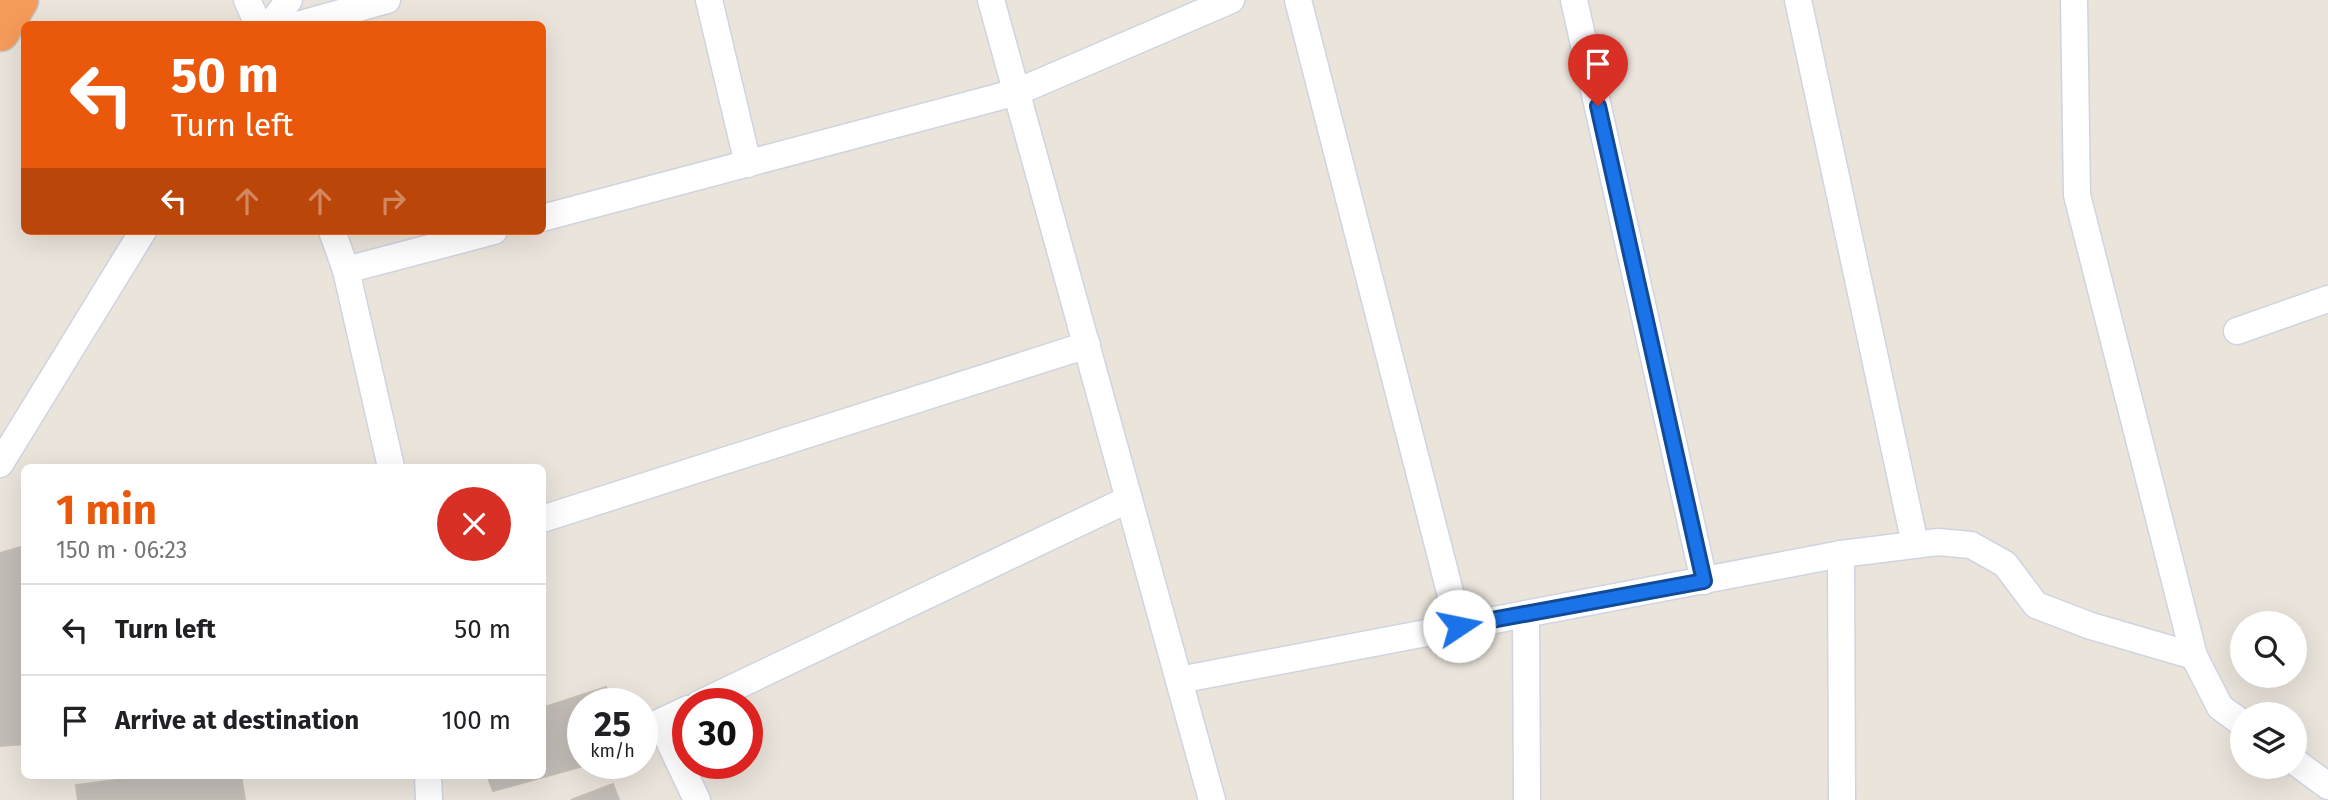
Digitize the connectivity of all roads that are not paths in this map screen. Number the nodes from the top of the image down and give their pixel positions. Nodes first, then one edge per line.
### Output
1 (19, 0) edge
2 (247, 0) edge
3 (289, 0) edge
4 (387, 0) edge
5 (709, 0) edge
6 (991, 0) edge
7 (1231, 0) edge
8 (1298, 0) edge
9 (1574, 0) edge
10 (1798, 0) edge
11 (2074, 0) edge
12 (257, 21) edge
13 (273, 21) edge
14 (313, 21) edge
15 (0, 32) edge
16 (1017, 92) junction
17 (748, 164) junction
18 (546, 217) edge
19 (141, 235) edge
20 (333, 235) edge
21 (479, 235) edge
22 (346, 270) junction
23 (2328, 299) edge
24 (2238, 331) dead end
25 (1087, 345) junction
26 (0, 464) edge
27 (390, 464) edge
28 (1129, 499) junction
29 (546, 518) edge
30 (1914, 544) junction
31 (1841, 554) junction
32 (1704, 581) junction
33 (1526, 614) junction
34 (1459, 626) junction
35 (2194, 656) junction
36 (1179, 680) junction
37 (733, 688) edge
38 (2230, 714) edge
39 (672, 716) edge
40 (672, 747) edge
41 (2307, 771) edge
42 (428, 779) edge
43 (687, 779) edge
44 (2328, 786) edge
45 (429, 800) edge
46 (697, 800) edge
47 (1212, 800) edge
48 (1527, 800) edge
49 (1843, 800) edge

1 - 15 highway
2 - 12 street
3 - 13 street
4 - 14 street
5 - 17 street
6 - 16 street
7 - 16 street
8 - 34 street
9 - 32 street
10 - 30 street
11 - 35 street
16 - 17 street
16 - 25 street
17 - 18 street
19 - 26 street
20 - 22 street
21 - 22 street
22 - 27 street
23 - 24 street
25 - 28 street
25 - 29 street
28 - 36 street
28 - 37 street
30 - 31 street
30 - 35 street
31 - 32 street
31 - 49 street
32 - 33 street
33 - 34 street
33 - 48 street
34 - 36 street
35 - 38 street
36 - 47 street
39 - 40 street
41 - 44 street
42 - 45 street
43 - 46 street

